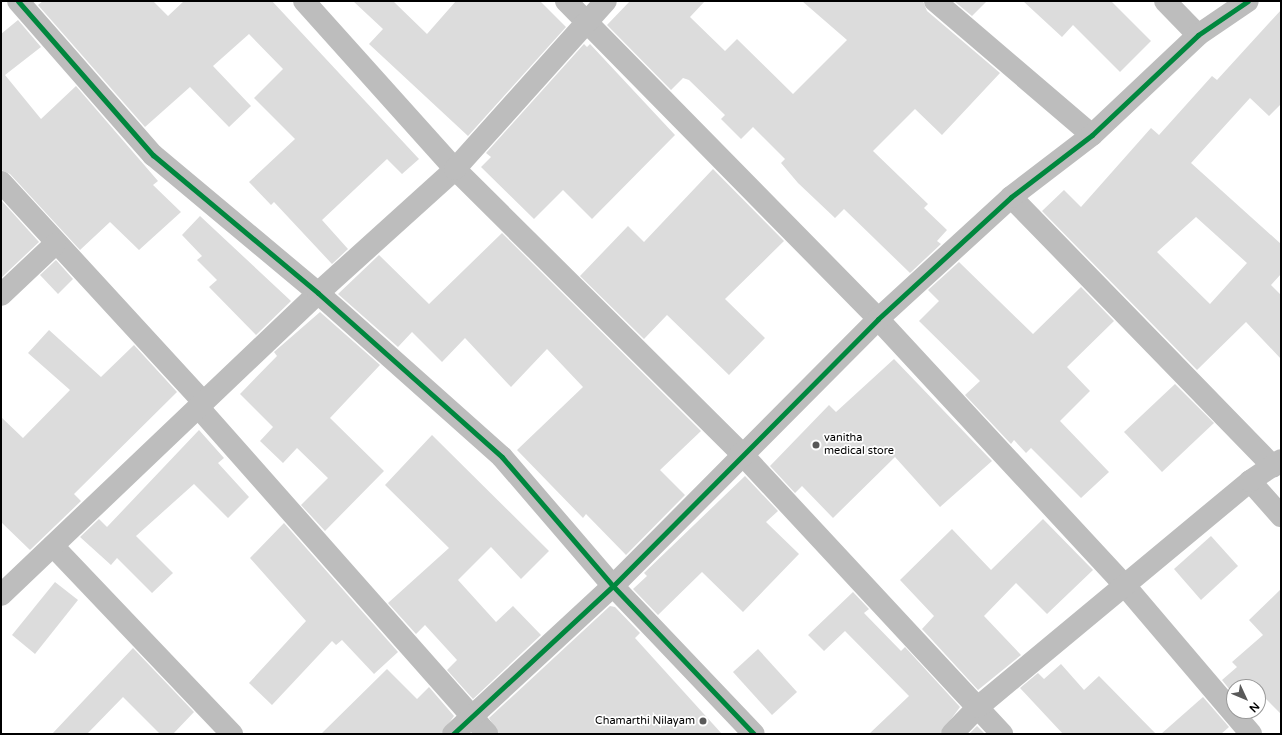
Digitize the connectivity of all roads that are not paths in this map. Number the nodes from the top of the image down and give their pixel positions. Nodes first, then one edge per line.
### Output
1 (18, 1) edge
2 (304, 1) edge
3 (566, 1) edge
4 (606, 1) edge
5 (935, 1) edge
6 (1165, 1) edge
7 (1248, 1) edge
8 (585, 23) junction
9 (1198, 35) junction
10 (1092, 135) junction
11 (455, 170) junction
12 (1, 182) edge
13 (1011, 197) junction
14 (55, 244) junction
15 (318, 293) junction
16 (1, 295) edge
17 (878, 319) junction
18 (201, 405) junction
19 (741, 453) junction
20 (1277, 463) edge
21 (1250, 481) junction
22 (1281, 516) edge
23 (54, 546) junction
24 (613, 586) junction
25 (1126, 587) junction
26 (1, 595) edge
27 (978, 708) junction
28 (470, 716) junction
29 (232, 734) edge
30 (453, 734) edge
31 (487, 734) edge
32 (754, 734) edge
33 (952, 734) edge
34 (1002, 734) edge
35 (1250, 734) edge

1 - 15 street
2 - 11 street
3 - 8 street
4 - 8 street
5 - 10 street
6 - 9 street
7 - 9 street
8 - 11 street
8 - 17 street
9 - 10 street
10 - 13 street
11 - 15 street
11 - 19 street
12 - 14 street
13 - 17 street
13 - 20 street
14 - 16 street
14 - 18 street
15 - 18 street
15 - 24 street
17 - 19 street
17 - 25 street
18 - 23 street
18 - 28 street
19 - 24 street
19 - 27 street
20 - 21 street
21 - 22 street
21 - 25 street
23 - 26 street
23 - 29 street
24 - 28 street
24 - 32 street
25 - 27 street
25 - 35 street
27 - 33 street
27 - 34 street
28 - 30 street
28 - 31 street

